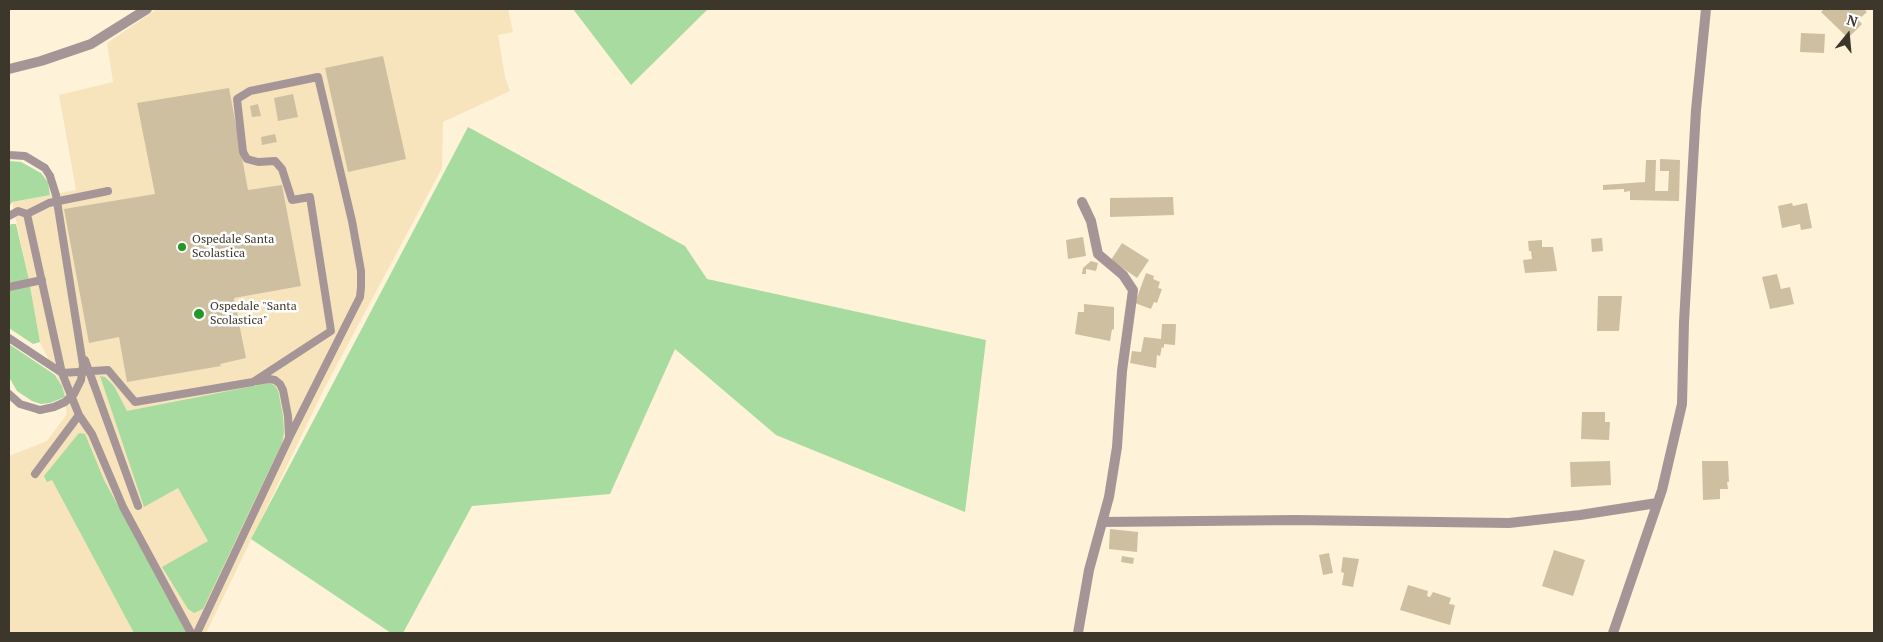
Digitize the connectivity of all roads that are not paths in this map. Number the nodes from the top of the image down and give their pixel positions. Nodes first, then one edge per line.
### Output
1 (147, 9) edge
2 (1706, 9) edge
3 (9, 68) edge
4 (9, 155) edge
5 (108, 191) dead end
6 (1082, 202) dead end
7 (27, 214) junction
8 (9, 216) edge
9 (42, 280) junction
10 (9, 287) edge
11 (9, 338) edge
12 (80, 344) junction
13 (62, 373) junction
14 (253, 382) junction
15 (9, 394) edge
16 (79, 415) junction
17 (289, 438) junction
18 (35, 474) dead end
19 (1657, 503) junction
20 (138, 506) dead end
21 (1102, 522) junction
22 (191, 633) edge
23 (197, 633) edge
24 (1078, 633) edge
25 (1613, 633) edge

1 - 3 street
2 - 19 street
4 - 12 lane, bridge
5 - 7 lane
6 - 21 street
7 - 8 lane
7 - 9 lane
9 - 10 lane
9 - 13 lane
11 - 13 lane
12 - 15 lane, bridge
12 - 20 lane, bridge
13 - 14 lane
13 - 16 lane
14 - 17 lane
14 - 17 lane
16 - 18 lane
16 - 22 lane
17 - 23 lane
19 - 21 street
19 - 25 street
21 - 24 street

